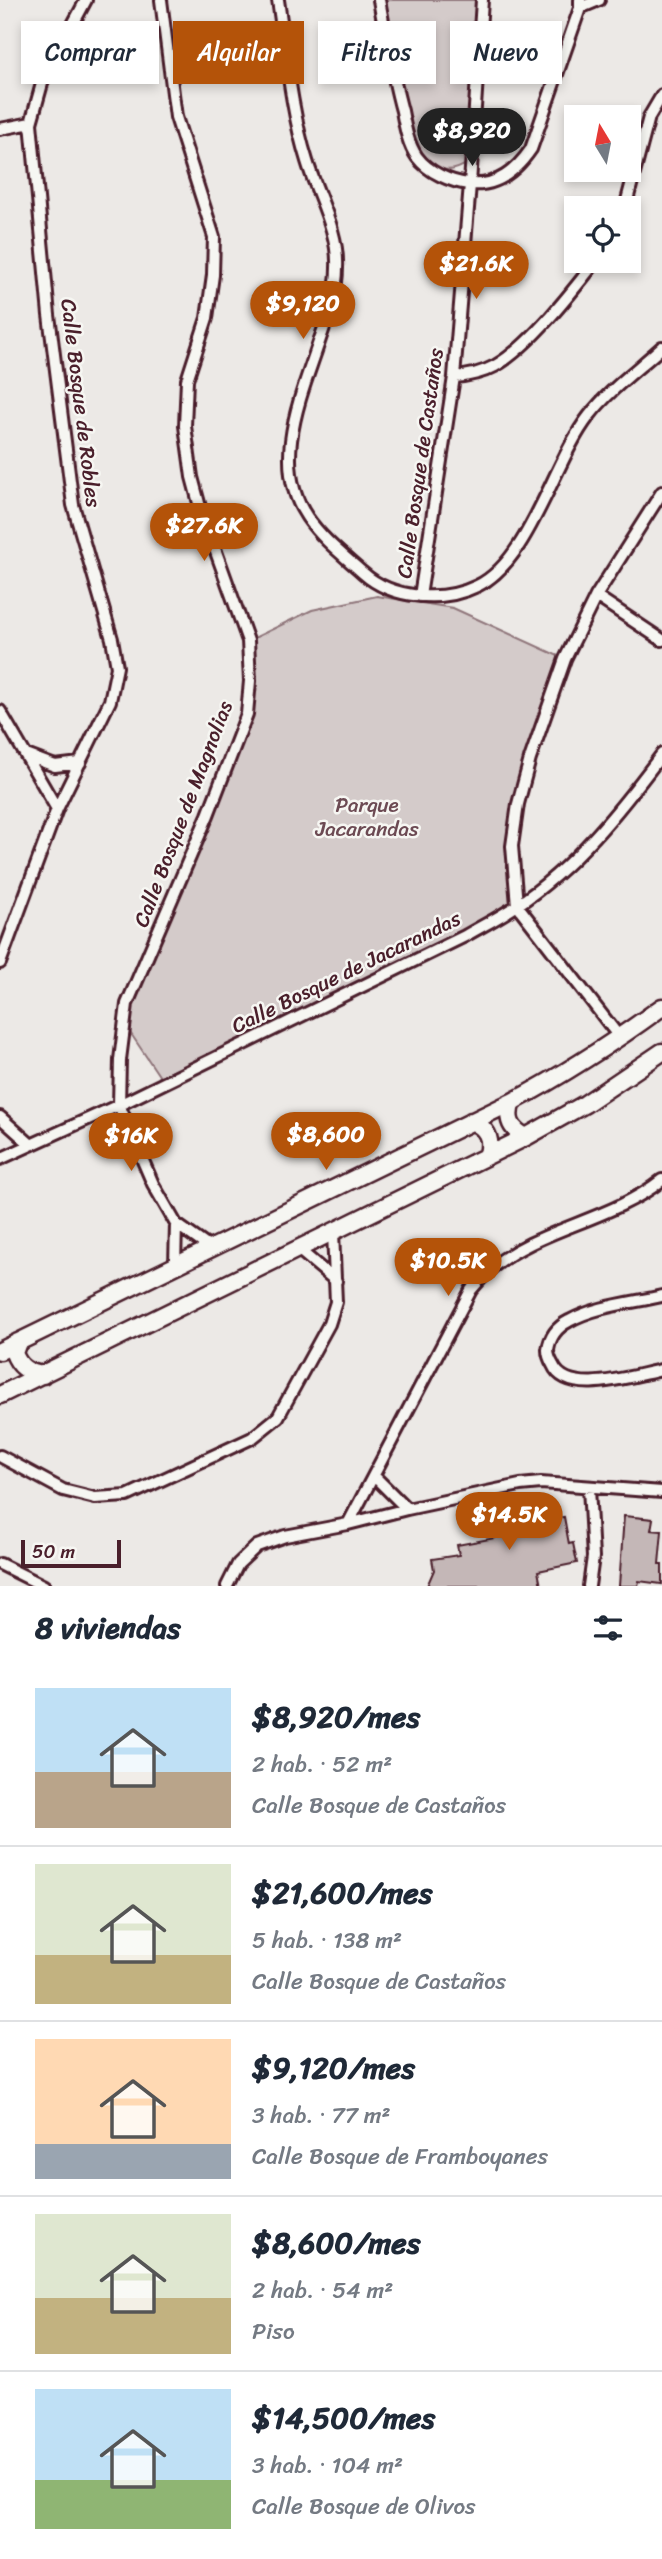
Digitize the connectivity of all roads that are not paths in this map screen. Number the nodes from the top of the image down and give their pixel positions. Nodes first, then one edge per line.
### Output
1 (86, 0) edge
2 (278, 0) edge
3 (379, 0) edge
4 (482, 0) edge
5 (599, 0) edge
6 (162, 1) edge
7 (580, 4) edge
8 (662, 95) edge
9 (31, 124) junction
10 (0, 129) edge
11 (470, 184) junction
12 (628, 196) edge
13 (586, 273) edge
14 (662, 347) edge
15 (454, 377) junction
16 (662, 492) edge
17 (420, 596) junction
18 (596, 596) junction
19 (662, 640) edge
20 (0, 711) edge
21 (662, 754) edge
22 (26, 755) junction
23 (80, 763) junction
24 (57, 809) junction
25 (517, 905) junction
26 (3, 948) edge
27 (0, 963) edge
28 (662, 1007) edge
29 (620, 1038) junction
30 (662, 1052) edge
31 (512, 1102) junction
32 (119, 1105) junction
33 (0, 1116) edge
34 (471, 1121) junction
35 (526, 1137) junction
36 (33, 1144) junction
37 (488, 1154) junction
38 (0, 1159) edge
39 (662, 1180) edge
40 (176, 1224) junction
41 (333, 1232) junction
42 (210, 1248) junction
43 (298, 1249) junction
44 (175, 1265) junction
45 (336, 1281) junction
46 (662, 1296) edge
47 (19, 1342) junction
48 (0, 1351) edge
49 (662, 1370) edge
50 (43, 1375) junction
51 (0, 1395) edge
52 (0, 1456) edge
53 (374, 1476) junction
54 (589, 1488) junction
55 (662, 1492) edge
56 (407, 1509) junction
57 (348, 1524) junction
58 (0, 1564) edge
59 (44, 1586) edge
60 (227, 1586) edge
61 (589, 1586) edge

1 - 9 street, Calle Bosque de Robles
2 - 17 street
3 - 11 street
4 - 11 street, Calle Bosque de Castaños
5 - 7 street
6 - 32 street, Calle Bosque de Magnolias
7 - 11 street
8 - 12 street
9 - 10 street
9 - 23 street, Calle Bosque de Robles
11 - 15 street, Calle Bosque de Castaños
13 - 15 street
14 - 17 street
15 - 17 street, Calle Bosque de Castaños
16 - 18 street
18 - 19 street
18 - 25 street
20 - 22 street
21 - 25 street, Calle Bosque de Jacarandas
22 - 23 street
22 - 24 street
23 - 24 street, Calle Bosque de Robles
24 - 26 street, Calle Bosque de Robles
25 - 29 street
25 - 32 street, Calle Bosque de Jacarandas
26 - 27 street, Calle Bosque de Robles
28 - 29 main road
29 - 31 main road
30 - 35 main road
31 - 34 main road
31 - 35 main road
32 - 36 street, Calle Bosque de Jacarandas
32 - 40 street, Calle Bosque de Magnolias
33 - 36 street
34 - 37 main road
34 - 42 main road
35 - 37 main road
36 - 38 street, Calle Bosque de Jacarandas
37 - 41 main road
39 - 53 street
40 - 42 street, Calle Bosque de Magnolias
40 - 44 street
41 - 43 main road
41 - 45 street
42 - 44 main road
43 - 45 street
43 - 50 main road
44 - 47 main road
45 - 52 street
46 - 49 street
47 - 48 main road
47 - 50 main road
50 - 51 main road
53 - 56 street
53 - 57 street
54 - 55 street
54 - 56 street
54 - 61 street
56 - 57 street
57 - 60 street
58 - 59 street

